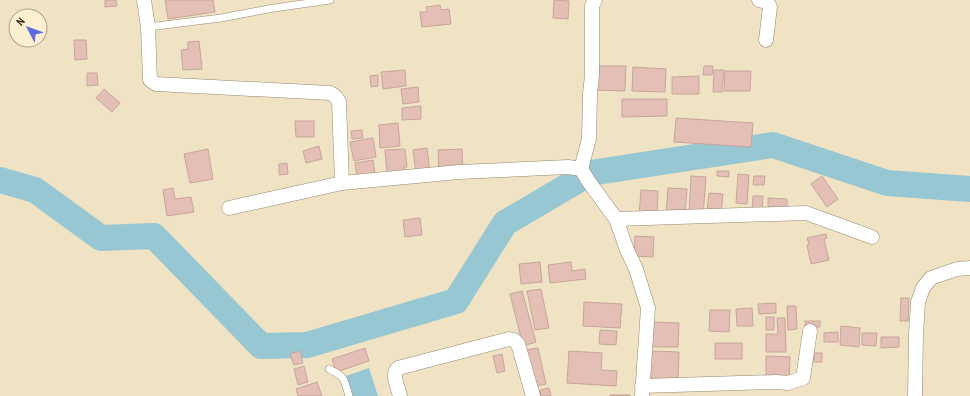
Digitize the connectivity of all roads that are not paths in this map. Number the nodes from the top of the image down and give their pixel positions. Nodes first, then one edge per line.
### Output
1 (144, 0) edge
2 (330, 0) edge
3 (595, 0) edge
4 (759, 0) edge
5 (148, 27) junction
6 (766, 40) dead end
7 (585, 175) junction
8 (342, 183) junction
9 (229, 208) dead end
10 (616, 219) junction
11 (872, 237) dead end
12 (970, 268) edge
13 (810, 331) dead end
14 (329, 369) dead end
15 (642, 391) edge
16 (349, 396) edge
17 (400, 396) edge
18 (533, 396) edge
19 (915, 396) edge

1 - 5 street
2 - 5 lane
3 - 7 street
4 - 6 street
5 - 8 street
7 - 8 street
7 - 10 street
8 - 9 street
10 - 11 street
10 - 15 street
12 - 19 street
13 - 15 street
14 - 16 lane
17 - 18 street

